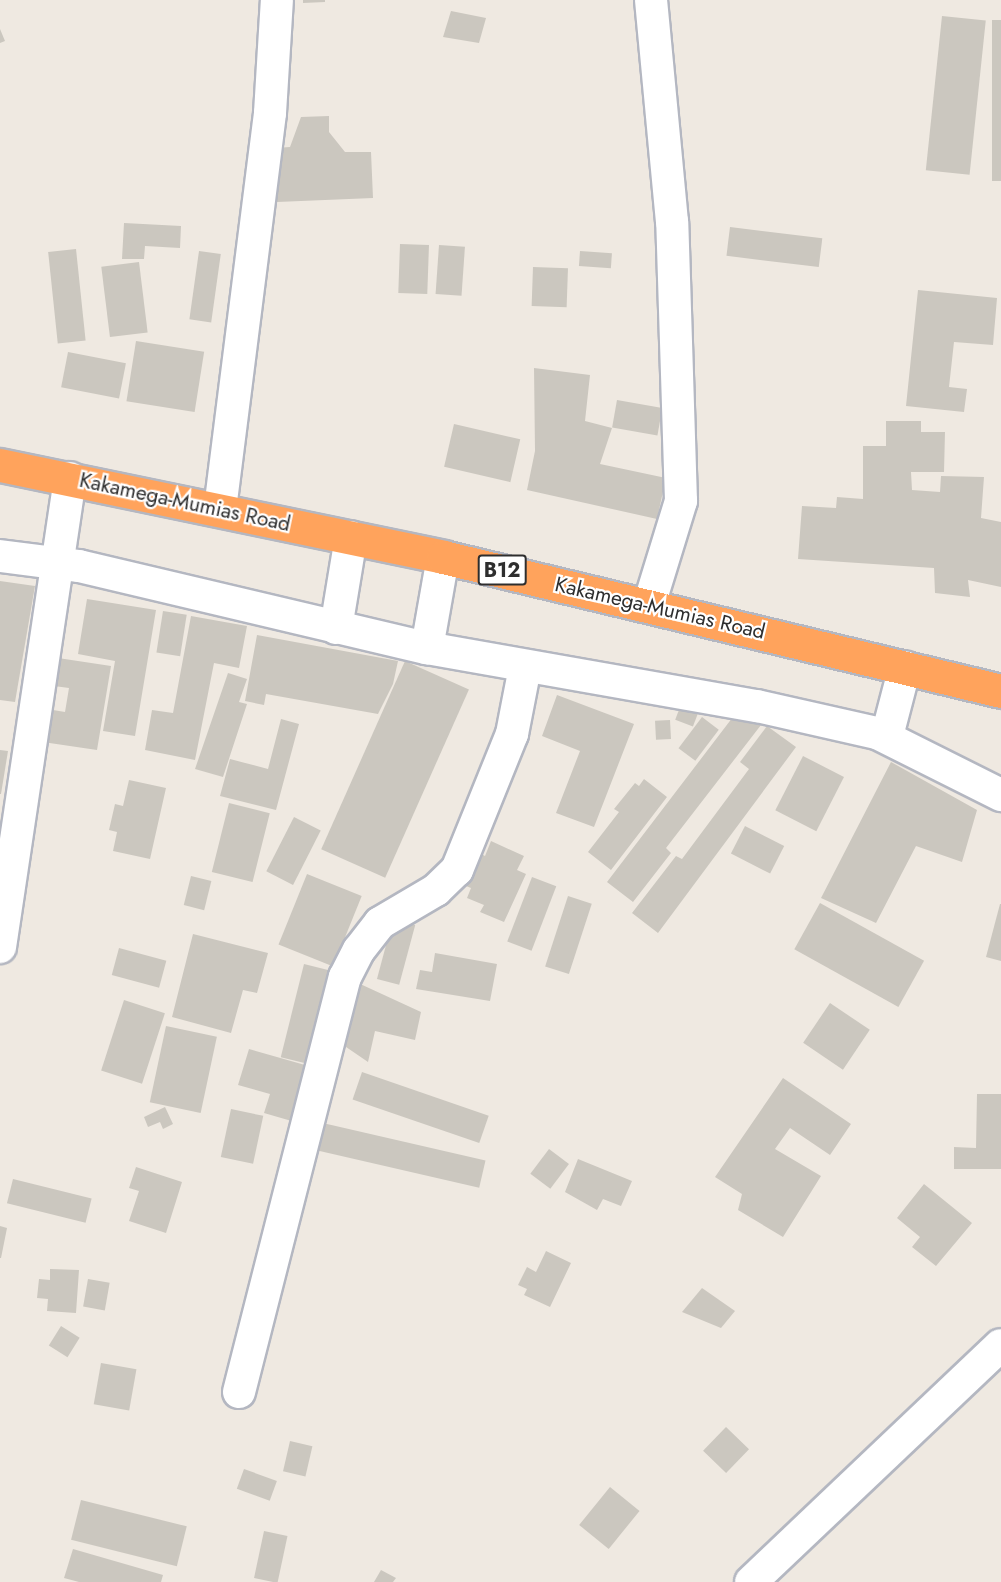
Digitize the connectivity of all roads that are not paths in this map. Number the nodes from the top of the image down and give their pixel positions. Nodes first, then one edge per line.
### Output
1 (277, 0) edge
2 (651, 0) edge
3 (0, 465) edge
4 (70, 478) junction
5 (220, 509) junction
6 (351, 537) junction
7 (0, 556) edge
8 (443, 557) junction
9 (57, 565) junction
10 (649, 605) junction
11 (336, 628) junction
12 (427, 648) junction
13 (525, 667) junction
14 (905, 667) junction
15 (1001, 691) edge
16 (887, 736) junction
17 (1001, 795) edge
18 (0, 947) edge
19 (1001, 1345) edge
20 (239, 1392) dead end
21 (751, 1582) edge

1 - 5 street
2 - 10 street
3 - 4 highway, Kakamega-Mumias Road / B12
4 - 5 highway, Kakamega-Mumias Road / B12
4 - 9 street
5 - 6 highway, Kakamega-Mumias Road / B12
6 - 8 highway, Kakamega-Mumias Road / B12
6 - 11 street
7 - 9 street
8 - 10 highway, Kakamega-Mumias Road / B12
8 - 12 street
9 - 11 street
9 - 18 street
10 - 14 highway, Kakamega-Mumias Road / B12
11 - 12 street
12 - 13 street
13 - 16 street
13 - 20 street
14 - 15 highway, Kakamega-Mumias Road / B12
14 - 16 street
16 - 17 street
19 - 21 street

